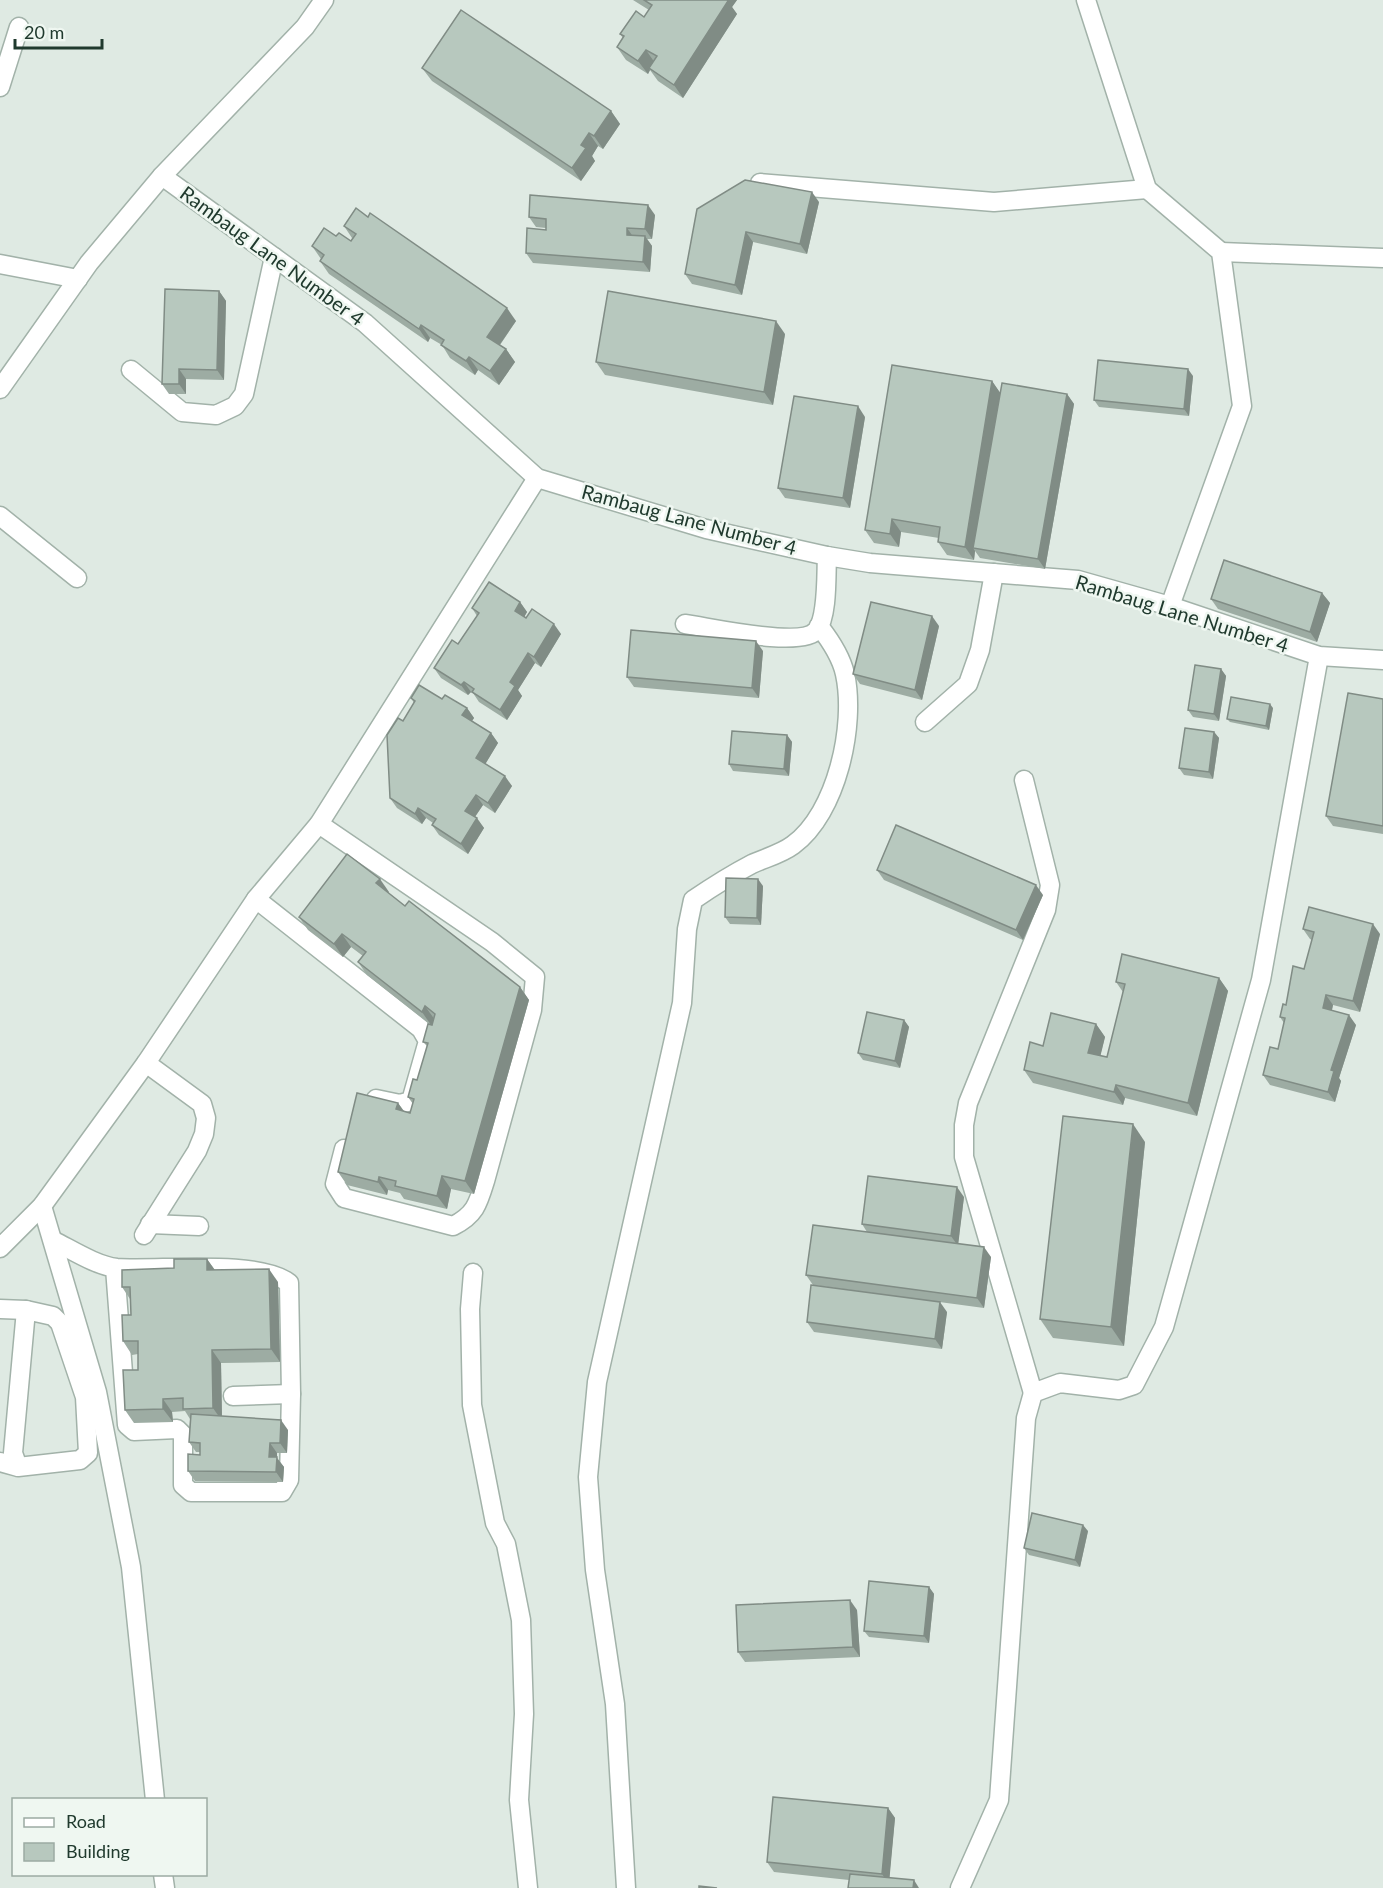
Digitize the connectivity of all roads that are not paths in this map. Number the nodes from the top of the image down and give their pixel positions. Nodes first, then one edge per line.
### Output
1 (324, 0) edge
2 (1086, 0) edge
3 (19, 27) dead end
4 (0, 87) edge
5 (162, 176) junction
6 (760, 183) edge
7 (1147, 189) junction
8 (1221, 252) junction
9 (274, 257) junction
10 (1383, 258) edge
11 (0, 264) edge
12 (78, 279) junction
13 (131, 370) dead end
14 (0, 389) edge
15 (537, 478) junction
16 (0, 516) edge
17 (827, 556) junction
18 (994, 573) junction
19 (76, 578) dead end
20 (1170, 606) junction
21 (685, 624) dead end
22 (819, 626) junction
23 (1319, 656) junction
24 (1383, 660) edge
25 (925, 722) dead end
26 (1024, 780) dead end
27 (320, 824) junction
28 (256, 899) junction
29 (146, 1063) junction
30 (356, 1102) edge
31 (348, 1133) edge
32 (42, 1206) junction
33 (199, 1226) dead end
34 (54, 1241) junction
35 (0, 1247) edge
36 (115, 1268) junction
37 (473, 1273) dead end
38 (0, 1309) edge
39 (26, 1310) junction
40 (1032, 1393) junction
41 (291, 1394) junction
42 (233, 1396) dead end
43 (9, 1464) edge
44 (155, 1798) edge
45 (528, 1888) edge
46 (626, 1888) edge
47 (960, 1888) edge

1 - 5 street
2 - 7 street
3 - 4 street
5 - 9 street, Rambaug Lane Number 4
5 - 12 street
6 - 7 street
7 - 8 street
8 - 10 street
8 - 20 street
9 - 13 street
9 - 15 street, Rambaug Lane Number 4
11 - 12 street
12 - 14 street
15 - 17 street, Rambaug Lane Number 4
15 - 27 street
16 - 19 street
17 - 18 street, Rambaug Lane Number 4
17 - 22 street
18 - 20 street, Rambaug Lane Number 4
18 - 25 street
20 - 23 street, Rambaug Lane Number 4
21 - 22 street
22 - 46 street
23 - 24 street, Rambaug Lane Number 4
23 - 40 street
26 - 40 street
27 - 28 street
27 - 31 street
28 - 29 street
28 - 30 street
29 - 32 street
29 - 33 street
32 - 34 street
32 - 35 street
34 - 36 street
34 - 44 street
36 - 41 street
36 - 41 street
37 - 45 street
38 - 39 street
39 - 43 street
39 - 43 street
40 - 47 street
41 - 42 street

